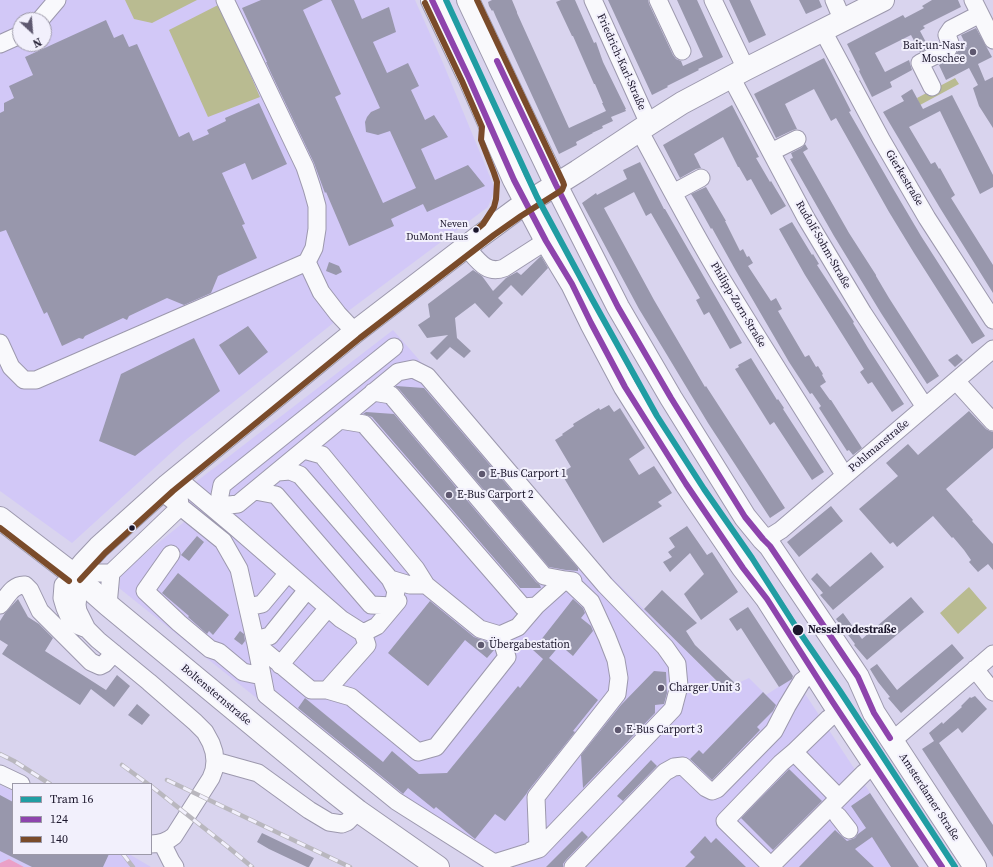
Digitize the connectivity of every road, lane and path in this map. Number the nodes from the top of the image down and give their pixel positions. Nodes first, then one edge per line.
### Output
1 (57, 0) edge
2 (225, 0) edge
3 (432, 0) edge
4 (454, 0) edge
5 (468, 0) edge
6 (593, 0) edge
7 (658, 0) edge
8 (713, 0) edge
9 (834, 0) edge
10 (883, 0) edge
11 (976, 7) edge
12 (47, 12) edge
13 (442, 20) junction
14 (843, 20) junction
15 (479, 23) junction
16 (939, 24) dead end
17 (822, 31) junction
18 (12, 39) edge
19 (993, 40) edge
20 (0, 44) edge
21 (682, 51) dead end
22 (739, 73) junction
23 (932, 87) dead end
24 (490, 126) junction
25 (644, 127) junction
26 (797, 139) dead end
27 (772, 155) junction
28 (701, 178) dead end
29 (556, 185) junction
30 (674, 196) junction
31 (526, 204) junction
32 (490, 229) junction
33 (546, 241) junction
34 (466, 247) junction
35 (307, 262) junction
36 (993, 320) edge
37 (350, 337) junction
38 (0, 343) edge
39 (394, 346) dead end
40 (993, 349) edge
41 (956, 381) junction
42 (625, 387) junction
43 (374, 392) junction
44 (671, 398) junction
45 (925, 407) junction
46 (340, 420) junction
47 (993, 422) edge
48 (304, 450) junction
49 (278, 472) junction
50 (846, 474) junction
51 (169, 485) junction
52 (254, 490) junction
53 (238, 504) junction
54 (180, 506) junction
55 (216, 507) junction
56 (0, 518) edge
57 (234, 525) junction
58 (763, 539) junction
59 (171, 554) dead end
60 (239, 569) junction
61 (111, 573) junction
62 (288, 573) junction
63 (74, 575) junction
64 (390, 579) junction
65 (565, 580) junction
66 (418, 585) junction
67 (605, 585) junction
68 (307, 590) junction
69 (0, 605) edge
70 (371, 605) junction
71 (108, 606) junction
72 (393, 606) junction
73 (536, 606) junction
74 (248, 607) junction
75 (328, 608) junction
76 (369, 635) junction
77 (500, 635) junction
78 (255, 642) junction
79 (114, 653) junction
80 (993, 654) edge
81 (280, 665) junction
82 (975, 669) junction
83 (814, 672) junction
84 (343, 673) junction
85 (262, 676) junction
86 (327, 690) junction
87 (993, 692) edge
88 (839, 711) junction
89 (892, 741) junction
90 (436, 747) junction
91 (794, 752) junction
92 (215, 761) junction
93 (875, 765) junction
94 (0, 774) edge
95 (19, 783) edge
96 (839, 798) junction
97 (358, 811) junction
98 (838, 816) dead end
99 (849, 830) dead end
100 (157, 843) edge
101 (494, 863) junction
102 (176, 867) edge
103 (438, 867) edge
104 (573, 867) edge
105 (942, 867) edge
106 (976, 867) edge

1 - 12 street
2 - 35 street
3 - 13 main road
4 - 13 main road
4 - 15 main road
5 - 15 main road, Amsterdamer Straße
6 - 25 street, Friedrich-Karl-Straße
7 - 21 street
8 - 22 street
9 - 14 street
10 - 14 main road, Friedrich-Karl-Straße
11 - 16 street
11 - 19 street
11 - 23 street
13 - 24 main road
14 - 17 main road, Friedrich-Karl-Straße
15 - 29 main road, Amsterdamer Straße
17 - 22 main road, Friedrich-Karl-Straße
17 - 36 street, Gierkestraße
18 - 20 street
22 - 25 main road, Friedrich-Karl-Straße
22 - 27 street, Rudolf-Sohm-Straße
24 - 31 main road
24 - 32 main road
25 - 29 main road, Friedrich-Karl-Straße
25 - 30 street, Philipp-Zorn-Straße
26 - 27 street
27 - 45 street, Rudolf-Sohm-Straße
28 - 30 street
29 - 31 main road, Friedrich-Karl-Straße
29 - 44 main road, Amsterdamer Straße
30 - 50 street, Philipp-Zorn-Straße
31 - 32 main road, Friedrich-Karl-Straße
31 - 33 main road
32 - 33 main road
32 - 34 main road, Friedrich-Karl-Straße
33 - 34 street
33 - 42 main road
34 - 37 main road, Friedrich-Karl-Straße
35 - 37 street
35 - 38 street
37 - 51 main road, Friedrich-Karl-Straße
39 - 55 street
40 - 41 street, Pohlmanstraße
41 - 45 street, Pohlmanstraße
41 - 47 street
42 - 44 main road
42 - 83 main road
43 - 46 street
43 - 65 street
43 - 67 street
44 - 58 main road, Amsterdamer Straße
45 - 50 street, Pohlmanstraße
46 - 48 street
46 - 73 street
48 - 49 street
48 - 66 street
49 - 52 street
49 - 64 street
50 - 58 street, Pohlmanstraße
51 - 54 street
51 - 55 street
51 - 63 main road, Friedrich-Karl-Straße
52 - 53 street
52 - 70 street
53 - 55 street
53 - 57 street
54 - 60 street
54 - 61 street
55 - 57 street
56 - 63 main road, Boltensternstraße
57 - 60 street
57 - 62 street
58 - 89 main road, Amsterdamer Straße
59 - 85 street
60 - 74 street
61 - 63 street
61 - 71 street
62 - 68 street
62 - 74 street
63 - 71 main road, Boltensternstraße
63 - 79 street
64 - 66 street
64 - 72 street
65 - 67 street
65 - 73 street
65 - 101 street
66 - 72 street
66 - 77 street
67 - 101 street
68 - 75 street
68 - 78 street
69 - 79 street
70 - 72 street
70 - 76 street
71 - 97 main road, Boltensternstraße
72 - 76 street
73 - 77 street
74 - 78 street
75 - 76 street
75 - 81 street
76 - 84 street
77 - 90 street
78 - 81 street
78 - 85 street
79 - 92 street
80 - 82 street
81 - 86 street
82 - 87 street
82 - 89 street
83 - 88 main road
83 - 104 street
84 - 86 street
84 - 90 street
85 - 101 street
86 - 90 street
88 - 91 street
88 - 93 main road
89 - 106 main road, Amsterdamer Straße
91 - 96 street
91 - 96 street
92 - 97 street
92 - 100 street
93 - 96 street
93 - 105 main road
94 - 95 street
97 - 103 main road, Boltensternstraße
98 - 99 street
100 - 102 street

